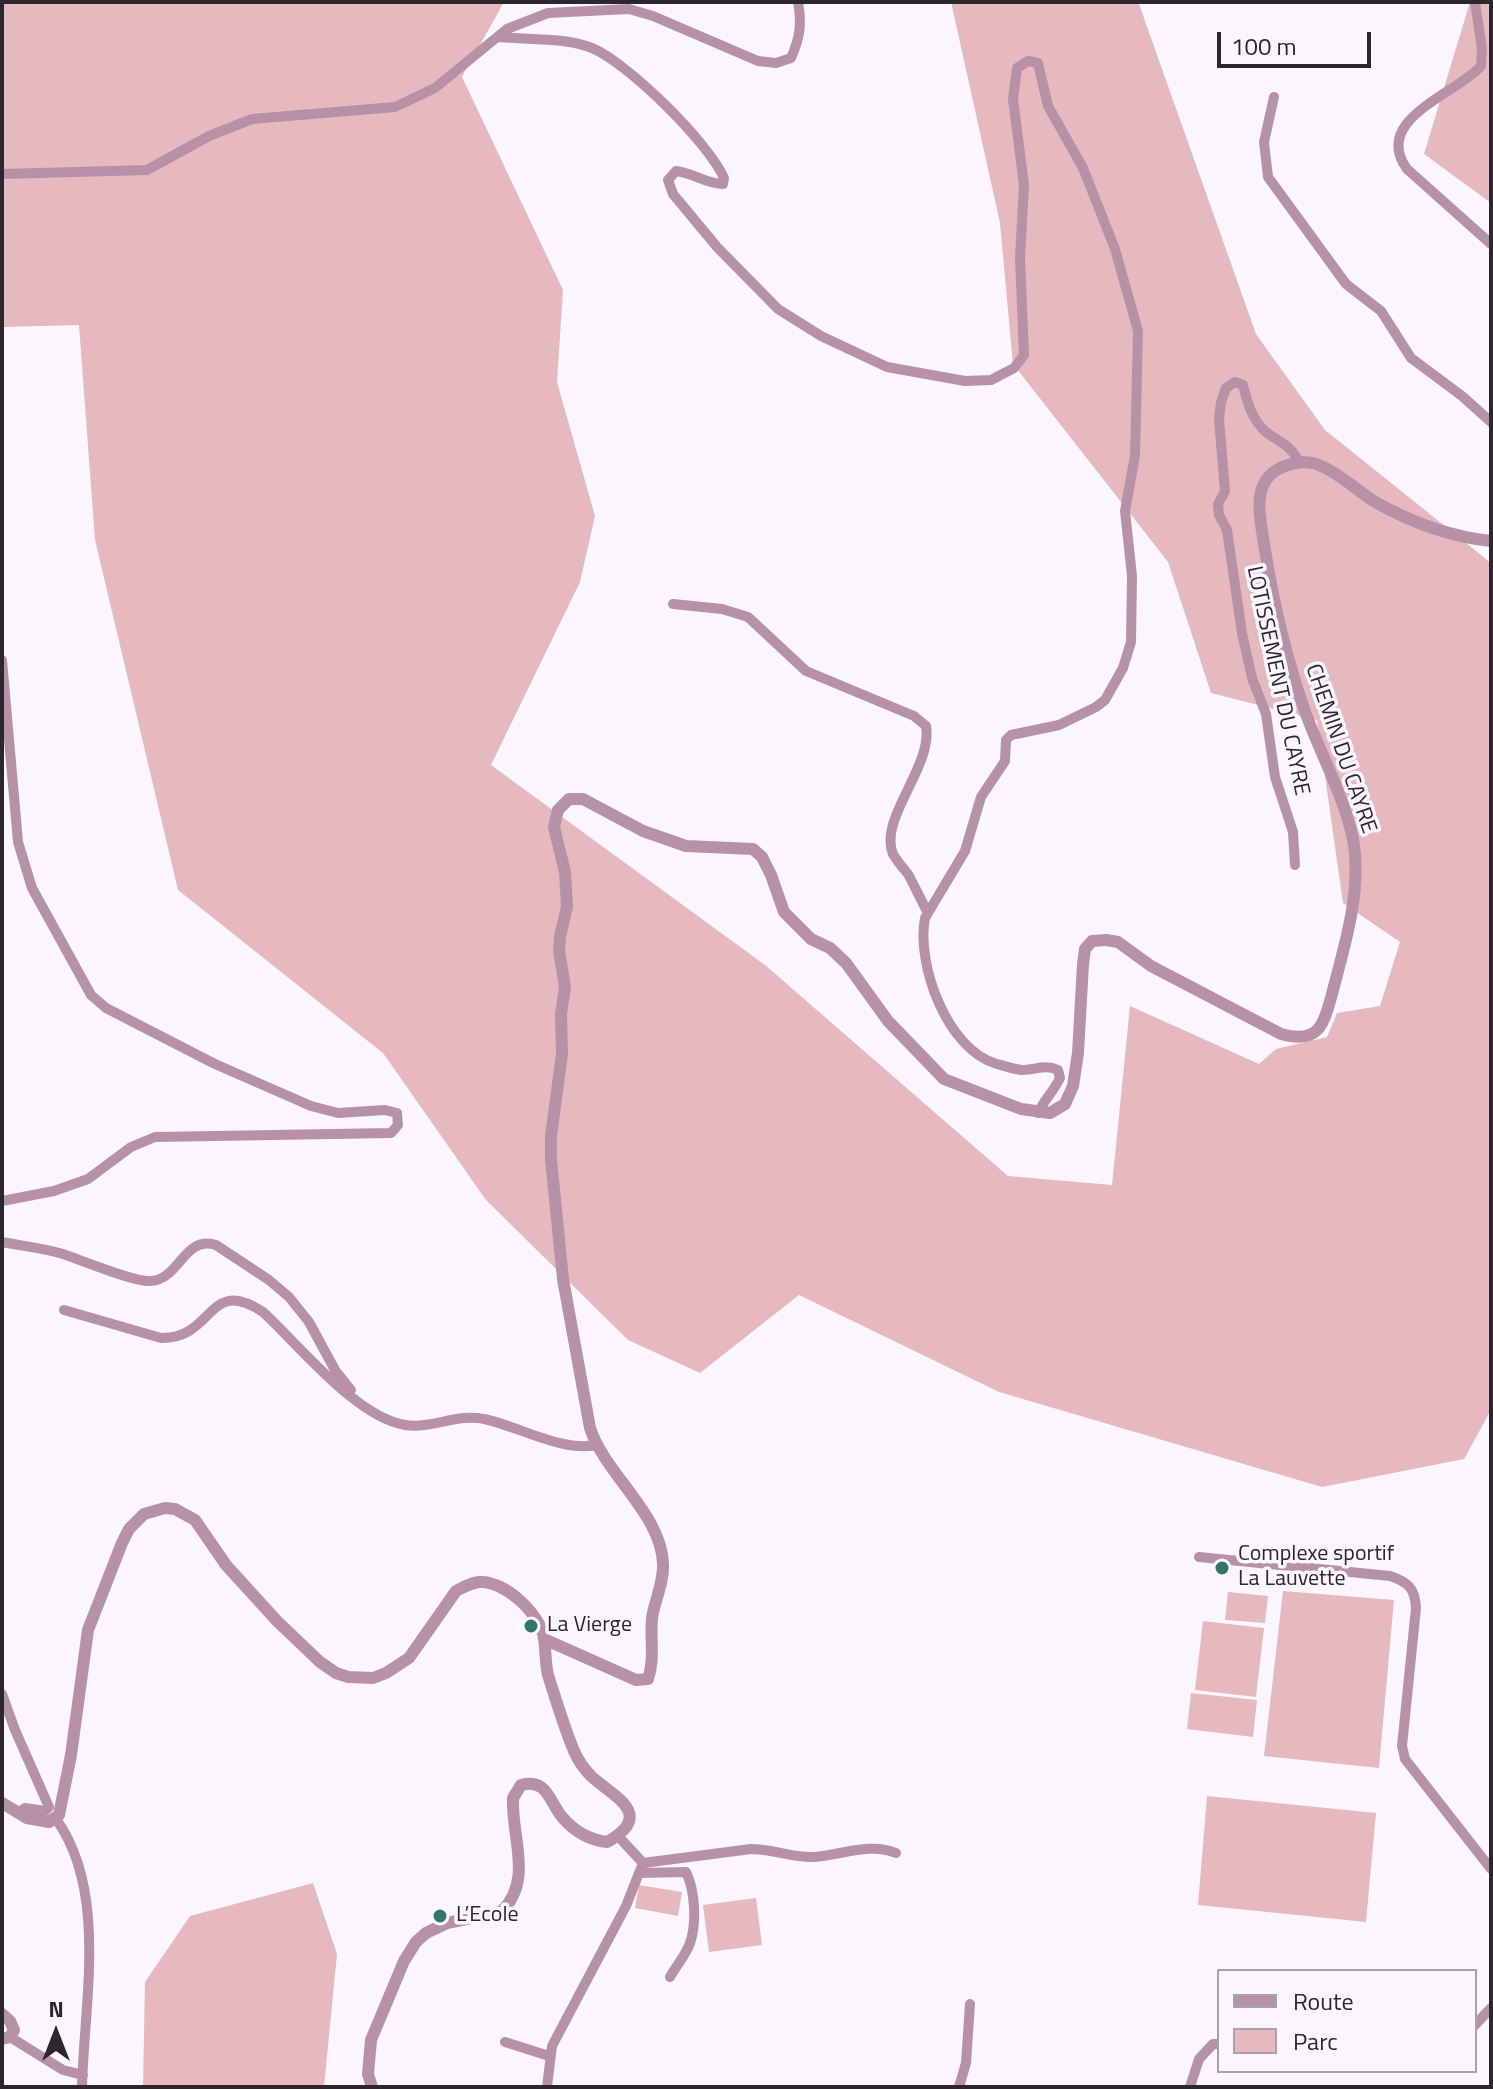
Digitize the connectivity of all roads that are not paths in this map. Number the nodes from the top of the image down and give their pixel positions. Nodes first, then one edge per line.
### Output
1 (798, 2) edge
2 (1475, 2) edge
3 (499, 37) junction
4 (1274, 97) dead end
5 (2, 174) edge
6 (1491, 244) edge
7 (1491, 422) edge
8 (1299, 462) junction
9 (1491, 541) edge
10 (673, 604) dead end
11 (2, 660) edge
12 (1295, 865) dead end
13 (928, 913) junction
14 (1038, 1113) junction
15 (2, 1201) edge
16 (2, 1242) edge
17 (64, 1310) dead end
18 (354, 1399) junction
19 (596, 1445) junction
20 (1199, 1557) dead end
21 (544, 1639) junction
22 (2, 1694) edge
23 (2, 1803) edge
24 (19, 1812) junction
25 (56, 1819) junction
26 (618, 1836) junction
27 (896, 1853) dead end
28 (641, 1868) junction
29 (1491, 1869) edge
30 (670, 1977) dead end
31 (970, 2004) dead end
32 (1491, 2008) edge
33 (2, 2014) edge
34 (1477, 2023) edge
35 (6, 2038) edge
36 (505, 2042) dead end
37 (1217, 2044) edge
38 (549, 2056) junction
39 (83, 2075) junction
40 (82, 2087) edge
41 (372, 2087) edge
42 (547, 2087) edge
43 (959, 2087) edge
44 (1190, 2087) edge

1 - 3 street
2 - 6 street
3 - 5 street
3 - 13 street
4 - 7 street
8 - 9 street
8 - 12 street, LOTISSEMENT DU CAYRE
8 - 14 street, CHEMIN DU CAYRE
10 - 13 street
11 - 15 street
13 - 14 street
14 - 19 street
16 - 18 street
17 - 18 street
18 - 19 street
19 - 21 street
20 - 29 street
21 - 25 street
21 - 26 street
22 - 24 street
23 - 24 street
24 - 25 street
25 - 39 street
26 - 28 street
26 - 41 street
27 - 28 street
28 - 30 street
28 - 38 street
31 - 43 street
32 - 34 street
33 - 35 street
35 - 39 street
36 - 38 street
37 - 44 street
38 - 42 street
39 - 40 street

